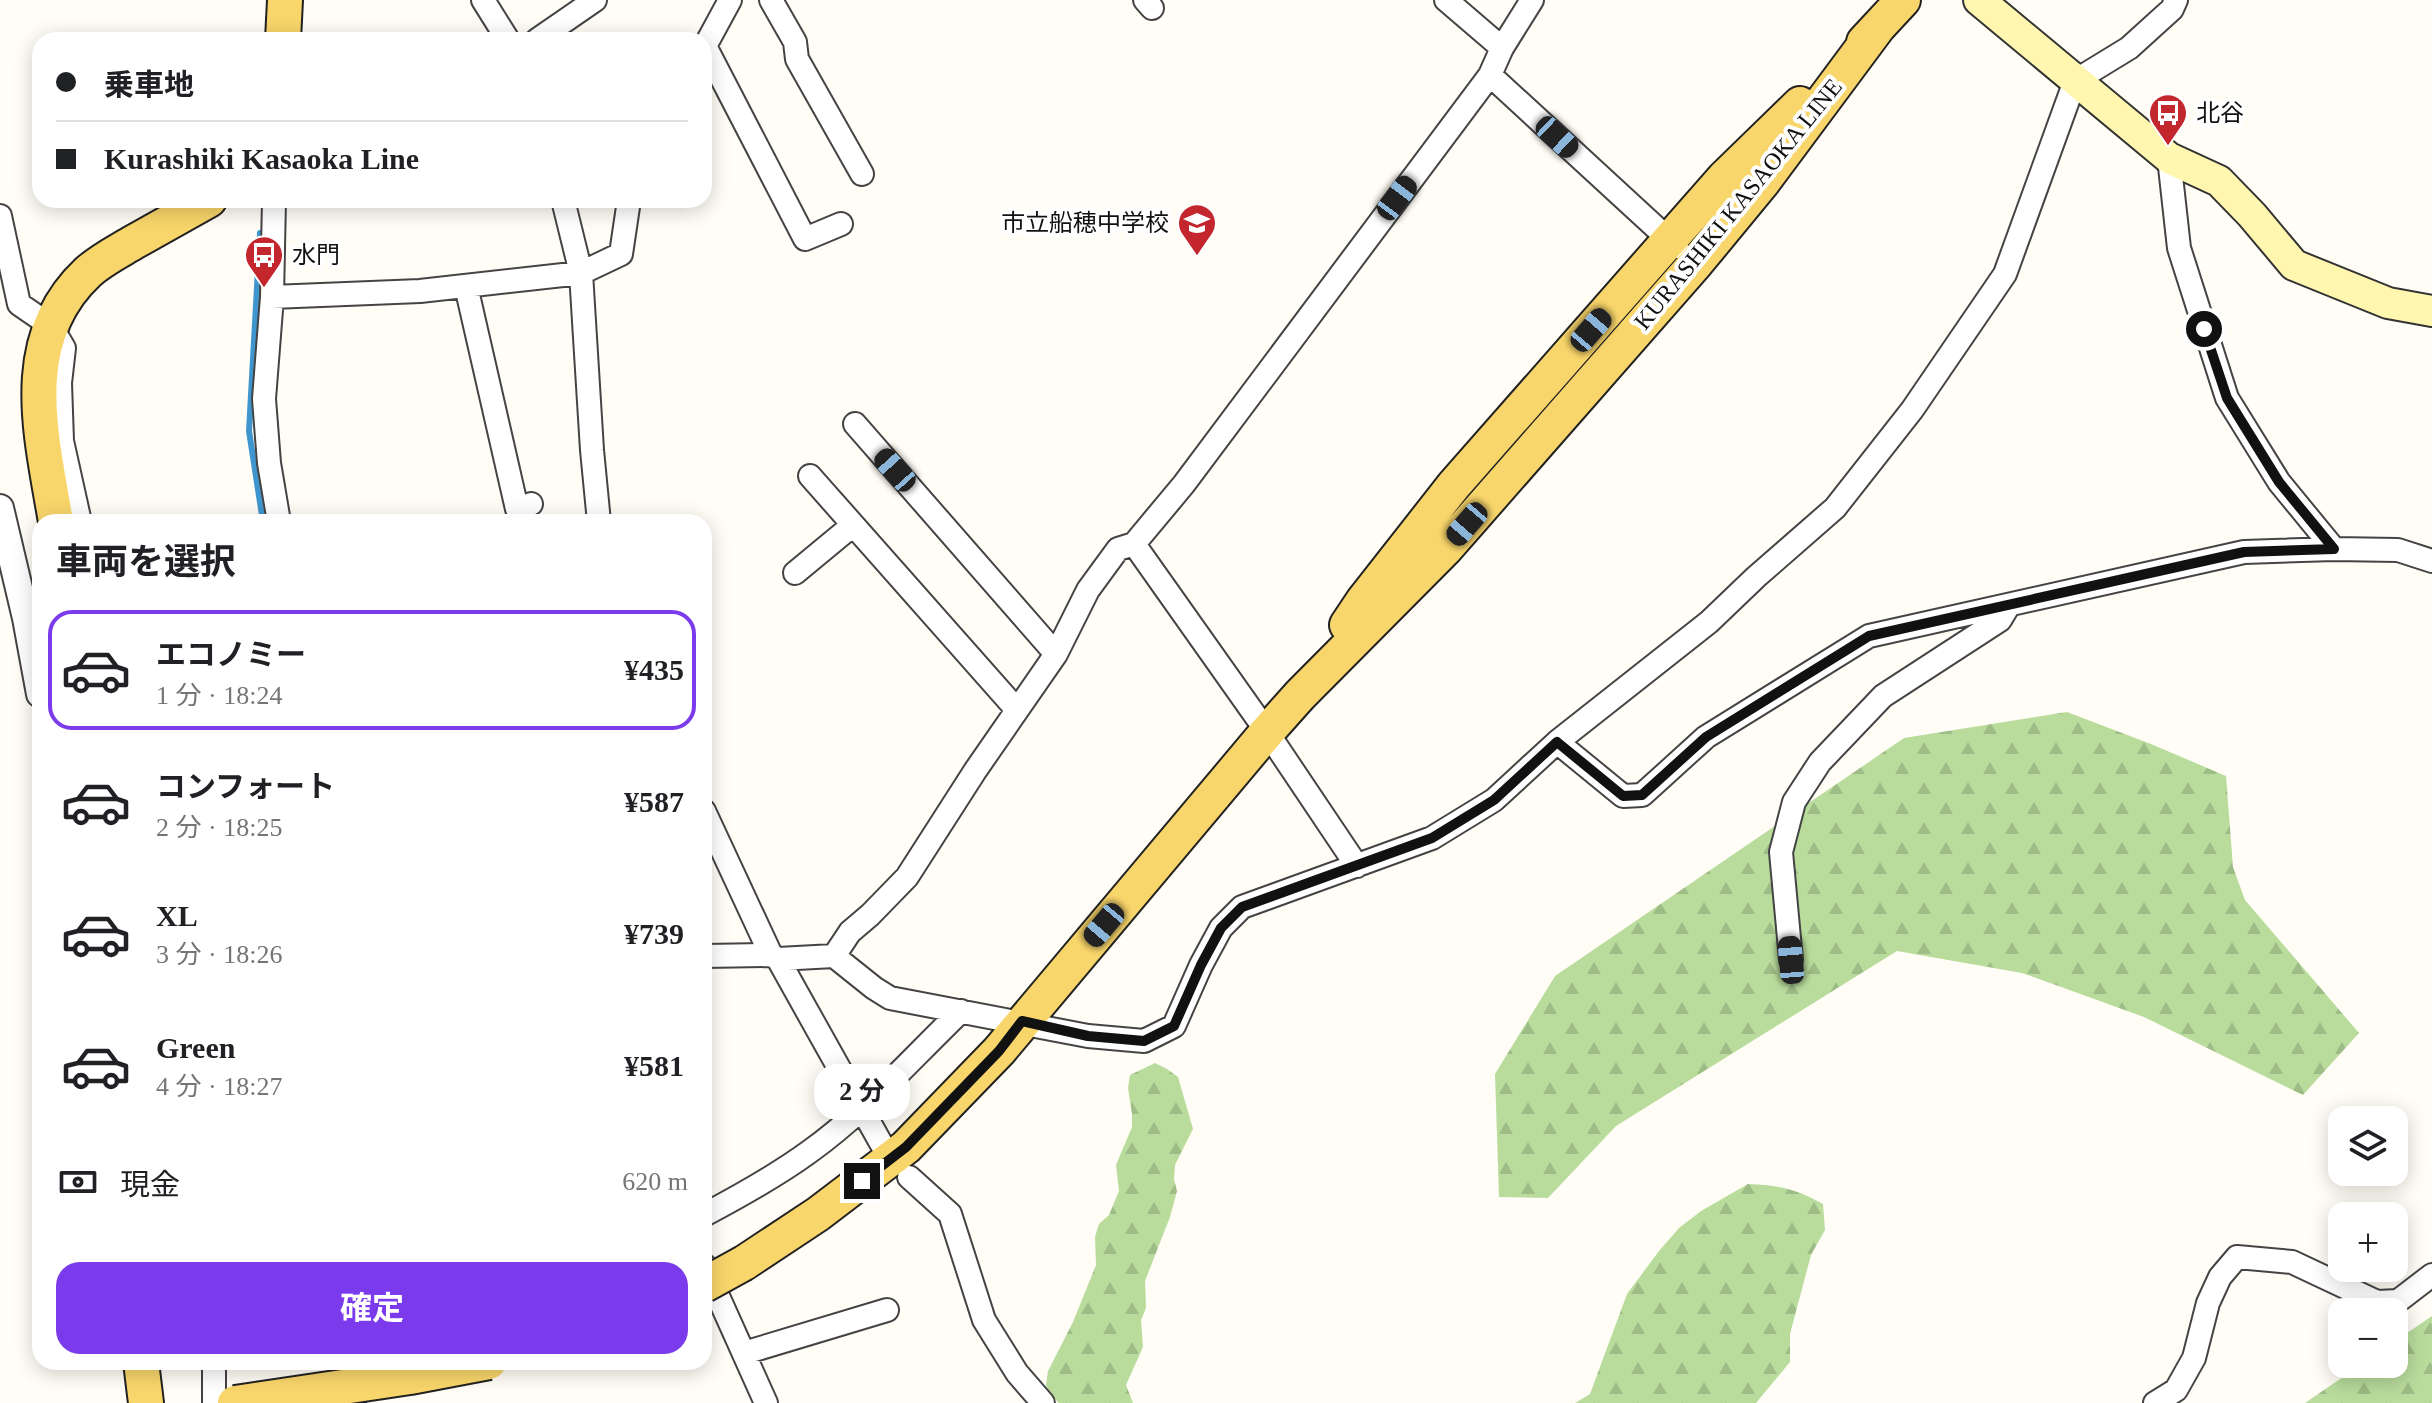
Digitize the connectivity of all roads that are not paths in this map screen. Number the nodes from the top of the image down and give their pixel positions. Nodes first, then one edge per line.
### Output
1 (285, 0) edge
2 (483, 0) edge
3 (595, 0) edge
4 (730, 0) edge
5 (771, 0) edge
6 (1446, 0) edge
7 (1532, 0) edge
8 (1903, 0) edge
9 (1979, 0) edge
10 (2176, 0) edge
11 (1878, 27) junction
12 (283, 32) edge
13 (503, 32) edge
14 (549, 32) edge
15 (712, 33) edge
16 (1502, 48) junction
17 (712, 62) edge
18 (1490, 75) junction
19 (2075, 81) junction
20 (2169, 158) junction
21 (862, 174) dead end
22 (195, 208) edge
23 (274, 208) edge
24 (565, 208) edge
25 (628, 208) edge
26 (0, 216) edge
27 (841, 224) dead end
28 (1669, 241) junction
29 (1696, 263) junction
30 (581, 273) junction
31 (466, 286) junction
32 (272, 297) junction
33 (2432, 311) edge
34 (51, 326) junction
35 (855, 424) dead end
36 (810, 476) dead end
37 (531, 504) dead end
38 (0, 508) edge
39 (55, 514) edge
40 (78, 514) edge
41 (278, 514) edge
42 (598, 514) edge
43 (853, 525) junction
44 (1134, 544) junction
45 (2334, 549) junction
46 (2432, 561) edge
47 (795, 573) dead end
48 (2009, 605) junction
49 (32, 651) edge
50 (1056, 654) junction
51 (1300, 695) junction
52 (1017, 710) junction
53 (1267, 732) junction
54 (1557, 742) junction
55 (712, 828) edge
56 (1357, 866) junction
57 (712, 956) edge
58 (834, 956) junction
59 (774, 957) junction
60 (1791, 960) dead end
61 (961, 1011) junction
62 (1022, 1021) junction
63 (861, 1107) junction
64 (882, 1145) dead end
65 (909, 1177) dead end
66 (712, 1211) edge
67 (2432, 1275) edge
68 (712, 1281) edge
69 (712, 1283) edge
70 (887, 1310) dead end
71 (744, 1353) junction
72 (142, 1370) edge
73 (214, 1370) edge
74 (352, 1370) edge
75 (447, 1370) edge
76 (146, 1403) edge
77 (214, 1403) edge
78 (235, 1403) edge
79 (354, 1403) edge
80 (766, 1403) edge
81 (1043, 1403) edge
82 (2155, 1403) edge

1 - 12 main road
2 - 13 street
3 - 14 street
4 - 15 street
5 - 21 street
6 - 16 street
7 - 16 street
8 - 11 main road, KURASHIKI KASAOKA LINE
9 - 19 main road
10 - 19 street
11 - 28 main road, KURASHIKI KASAOKA LINE
11 - 29 main road, KURASHIKI KASAOKA LINE
16 - 18 street
17 - 27 street
18 - 28 street
18 - 44 street
19 - 20 main road
19 - 54 street
20 - 33 main road
20 - 45 street
22 - 34 main road
23 - 32 street
24 - 30 street
25 - 30 street
26 - 34 street
28 - 29 street
28 - 51 main road, KURASHIKI KASAOKA LINE
29 - 51 main road, KURASHIKI KASAOKA LINE
30 - 31 street
30 - 42 street
31 - 32 street
31 - 37 street
32 - 41 street
34 - 39 main road
34 - 40 street
35 - 50 street
36 - 43 street
38 - 49 street
43 - 47 street
43 - 52 street
44 - 50 street
44 - 53 street
45 - 46 street
45 - 48 street
48 - 54 street
48 - 60 street
50 - 52 street
51 - 53 main road, KURASHIKI KASAOKA LINE
52 - 58 street
53 - 56 street
53 - 62 main road, KURASHIKI KASAOKA LINE
54 - 56 street
55 - 59 street
56 - 62 street
57 - 59 street
58 - 59 street
58 - 61 street
59 - 63 street
61 - 62 street
61 - 63 street
62 - 68 main road, KURASHIKI KASAOKA LINE, bridge
63 - 64 street
63 - 66 street
65 - 81 street
67 - 82 street
69 - 71 street
70 - 71 street
71 - 80 street
72 - 76 main road
73 - 77 street
74 - 79 street
75 - 78 main road, bridge

